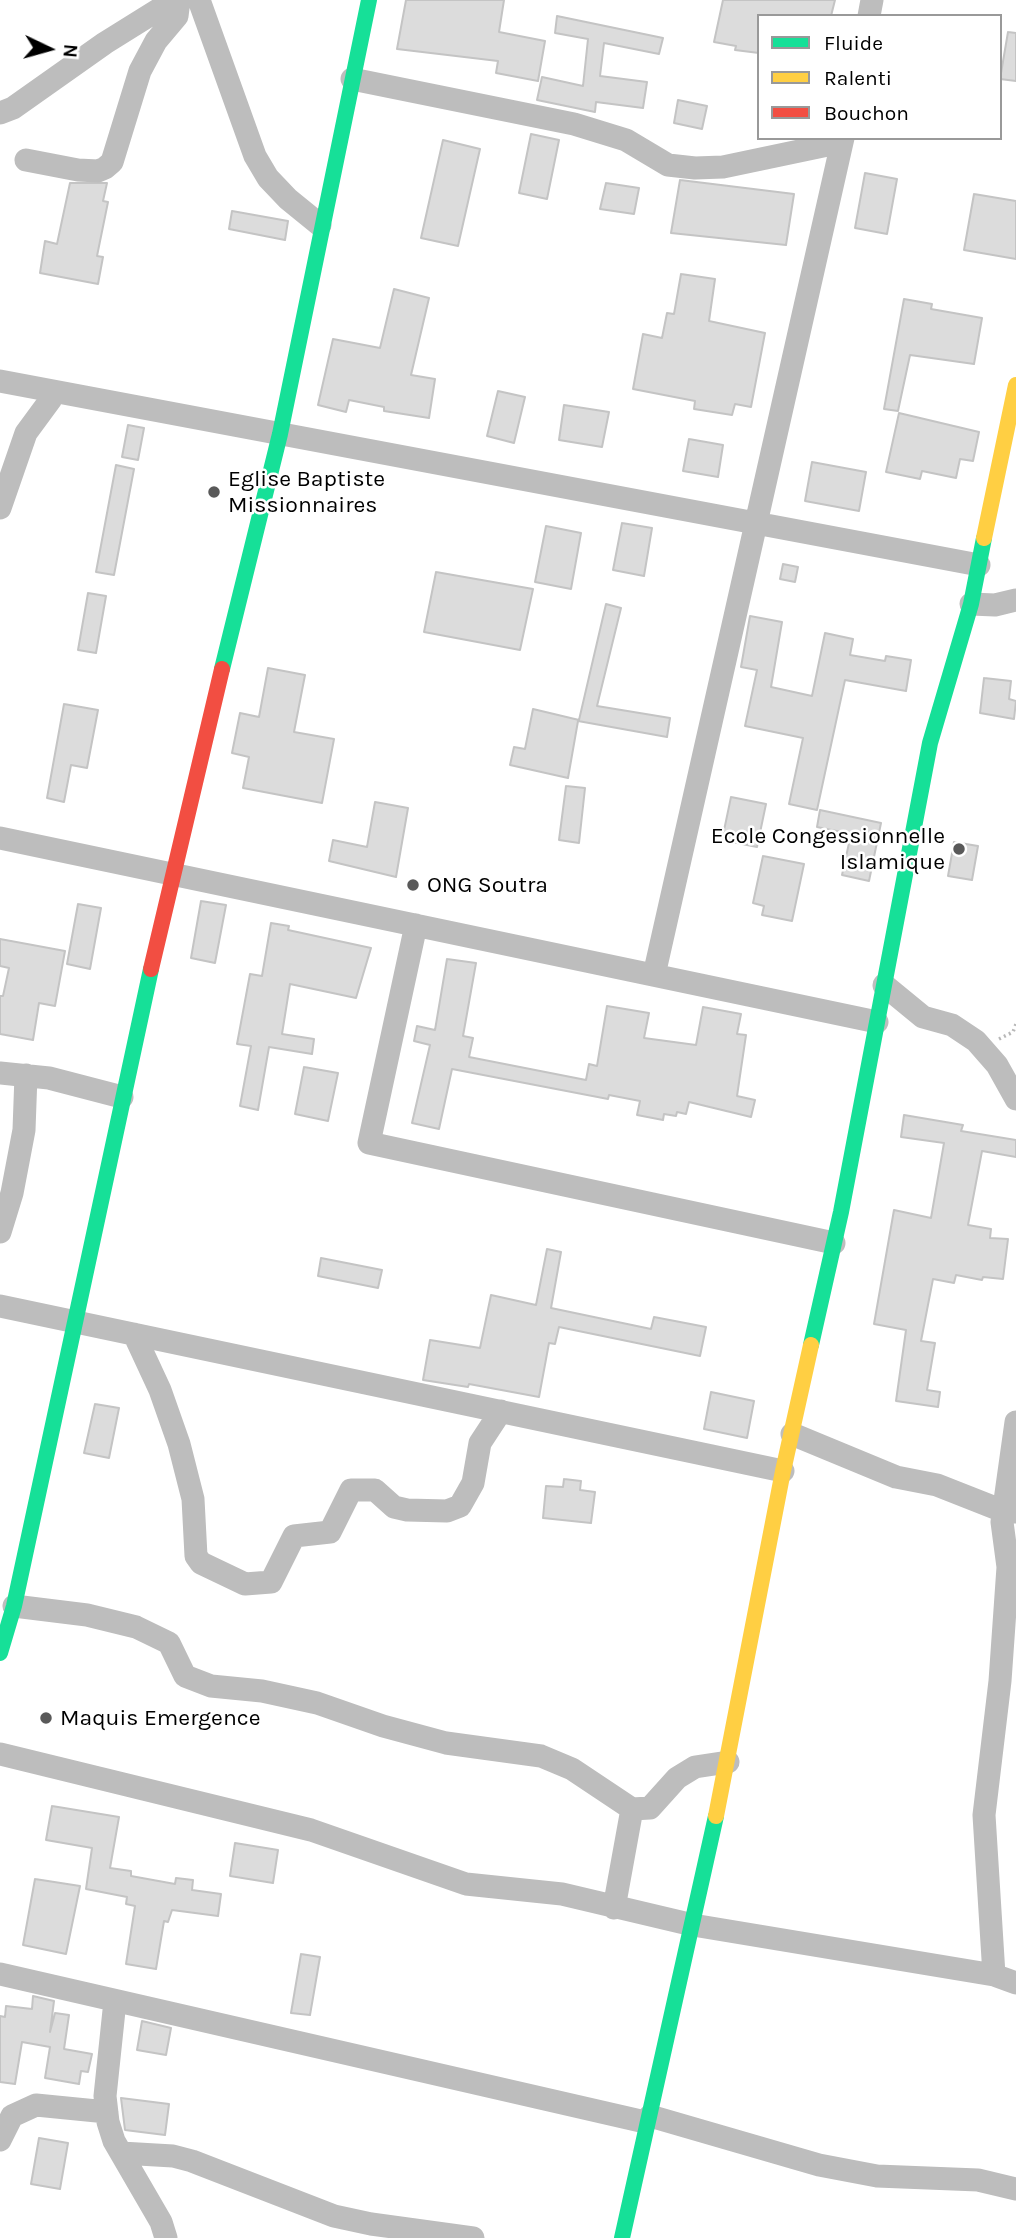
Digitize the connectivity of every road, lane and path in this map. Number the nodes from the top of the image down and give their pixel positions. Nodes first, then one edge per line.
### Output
1 (176, 0) edge
2 (199, 0) edge
3 (369, 0) edge
4 (352, 79) junction
5 (0, 113) edge
6 (843, 140) edge
7 (26, 160) dead end
8 (320, 225) junction
9 (0, 381) edge
10 (1016, 385) edge
11 (50, 391) junction
12 (280, 434) junction
13 (0, 508) edge
14 (758, 523) junction
15 (979, 565) junction
16 (1016, 600) edge
17 (971, 604) junction
18 (0, 838) edge
19 (172, 875) junction
20 (416, 925) junction
21 (654, 975) junction
22 (884, 985) junction
23 (877, 1022) junction
24 (0, 1073) edge
25 (26, 1076) junction
26 (122, 1097) junction
27 (1016, 1098) edge
28 (0, 1233) edge
29 (834, 1243) junction
30 (0, 1306) edge
31 (73, 1321) junction
32 (134, 1334) junction
33 (501, 1411) junction
34 (1016, 1422) edge
35 (792, 1434) junction
36 (783, 1471) junction
37 (1009, 1511) edge
38 (14, 1606) junction
39 (0, 1653) edge
40 (0, 1754) edge
41 (729, 1762) junction
42 (632, 1809) junction
43 (614, 1908) junction
44 (693, 1925) junction
45 (0, 1974) edge
46 (994, 1975) junction
47 (1016, 1983) edge
48 (115, 2001) junction
49 (107, 2112) junction
50 (647, 2119) junction
51 (0, 2140) edge
52 (121, 2153) junction
53 (1016, 2189) edge
54 (437, 2236) edge
55 (166, 2238) edge
56 (473, 2238) edge
57 (621, 2238) edge

1 - 5 street
1 - 7 street
2 - 8 street
3 - 4 street
4 - 6 street
4 - 8 street
6 - 14 street
8 - 12 street
9 - 11 street
10 - 15 street
11 - 12 street
11 - 13 street
12 - 14 street
12 - 19 street
14 - 15 street
14 - 21 street
15 - 17 street
16 - 17 street
17 - 22 street
18 - 19 street
19 - 20 street
19 - 26 street
20 - 21 street
20 - 29 street
21 - 23 street
22 - 23 street
22 - 27 street
23 - 29 street
24 - 25 street
25 - 26 street
25 - 28 street
26 - 31 street
29 - 35 street
30 - 31 street
31 - 32 street
31 - 38 street
32 - 33 street
32 - 33 street
33 - 36 street
34 - 37 street
35 - 36 street
35 - 37 street
36 - 41 street
37 - 46 street
38 - 39 street
38 - 42 street
40 - 43 street
41 - 42 street
41 - 44 street
42 - 43 street
43 - 44 street
44 - 46 street
44 - 50 street
45 - 48 street
46 - 47 street
48 - 49 street
48 - 50 street
49 - 51 street
49 - 52 street
50 - 53 street
50 - 57 street
52 - 54 street
52 - 55 street
54 - 56 street

